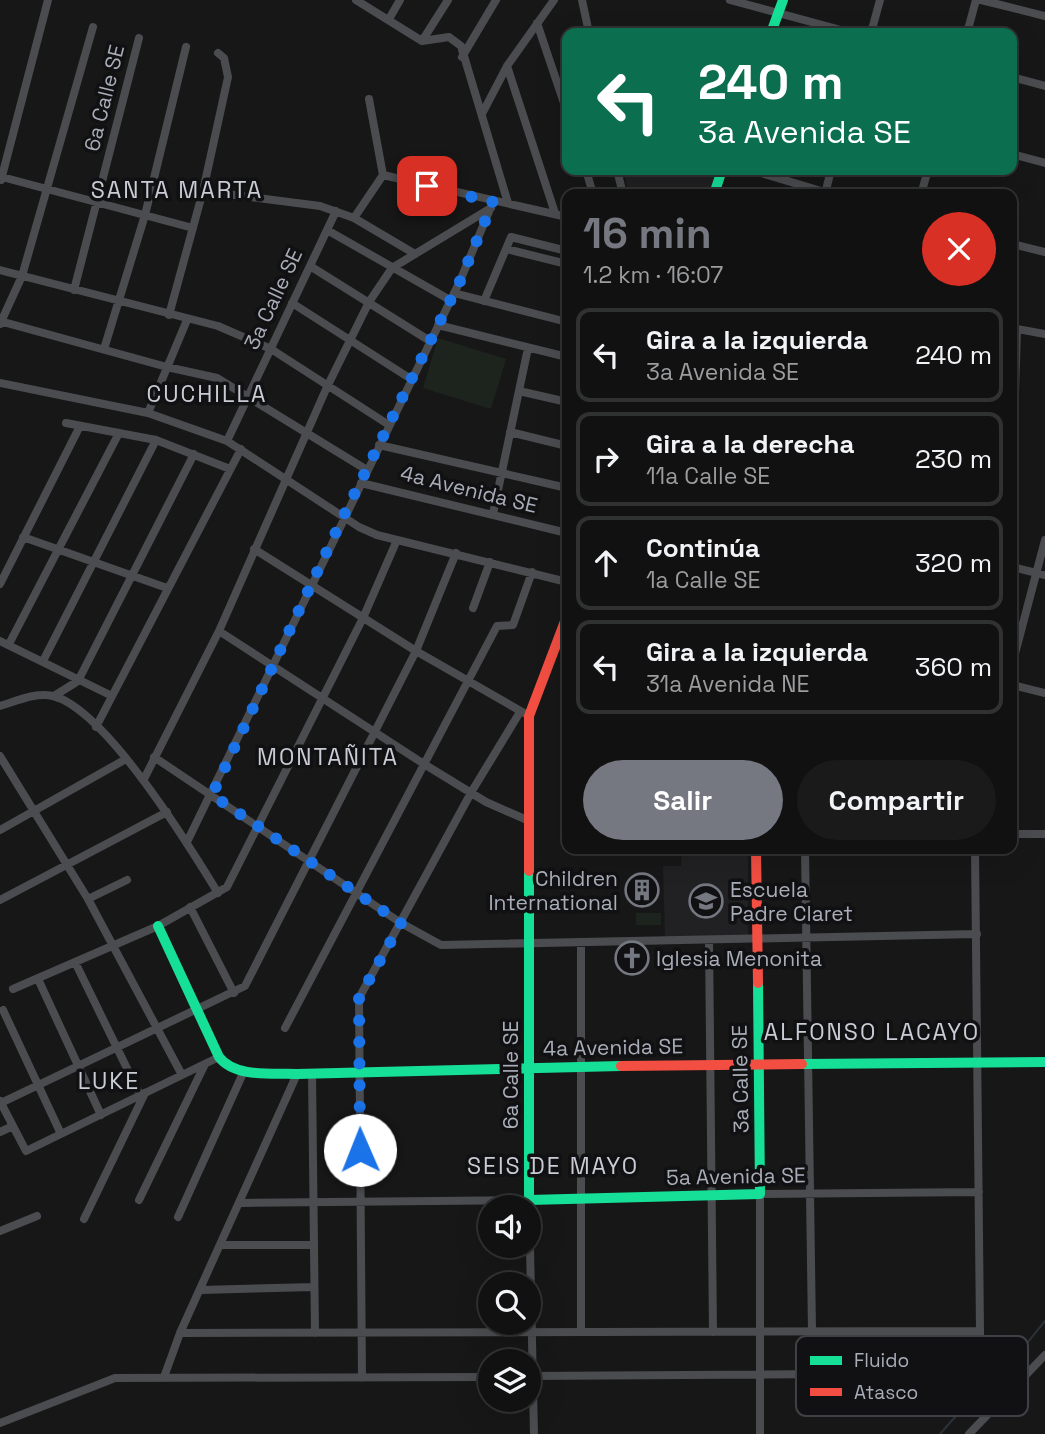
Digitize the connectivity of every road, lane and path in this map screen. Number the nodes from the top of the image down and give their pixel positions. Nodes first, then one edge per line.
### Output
1 (48, 0) edge
2 (356, 0) edge
3 (400, 0) edge
4 (448, 0) edge
5 (496, 0) edge
6 (554, 0) edge
7 (582, 0) edge
8 (730, 0) edge
9 (783, 0) edge
10 (880, 0) edge
11 (979, 0) edge
12 (778, 13) junction
13 (1045, 16) edge
14 (388, 19) junction
15 (537, 23) junction
16 (93, 27) dead end
17 (588, 28) edge
18 (773, 28) edge
19 (834, 28) edge
20 (872, 28) edge
21 (969, 28) edge
22 (139, 38) dead end
23 (422, 41) junction
24 (186, 47) dead end
25 (218, 53) dead end
26 (462, 57) junction
27 (507, 66) junction
28 (1017, 78) edge
29 (1045, 86) edge
30 (562, 91) edge
31 (369, 99) dead end
32 (483, 112) junction
33 (1017, 155) edge
34 (1045, 163) edge
35 (383, 175) junction
36 (767, 175) edge
37 (1, 179) edge
38 (50, 188) junction
39 (811, 189) edge
40 (202, 191) junction
41 (98, 202) junction
42 (508, 203) junction
43 (492, 205) junction
44 (336, 211) junction
45 (555, 213) junction
46 (145, 215) junction
47 (562, 215) edge
48 (354, 218) junction
49 (193, 228) junction
50 (327, 230) junction
51 (1017, 245) edge
52 (506, 249) junction
53 (562, 250) edge
54 (1045, 252) edge
55 (415, 254) junction
56 (562, 263) edge
57 (310, 266) junction
58 (392, 268) junction
59 (0, 270) edge
60 (22, 276) junction
61 (74, 290) junction
62 (452, 297) junction
63 (484, 300) junction
64 (121, 302) junction
65 (369, 302) junction
66 (292, 303) junction
67 (169, 315) junction
68 (187, 320) junction
69 (562, 321) edge
70 (1, 322) edge
71 (438, 325) junction
72 (1017, 329) edge
73 (1045, 334) edge
74 (349, 339) junction
75 (430, 341) junction
76 (528, 348) junction
77 (104, 349) junction
78 (271, 349) junction
79 (562, 356) edge
80 (167, 367) junction
81 (411, 379) junction
82 (0, 383) edge
83 (327, 387) junction
84 (519, 391) junction
85 (249, 395) junction
86 (562, 401) edge
87 (148, 413) junction
88 (66, 423) dead end
89 (389, 425) junction
90 (80, 426) junction
91 (510, 432) junction
92 (119, 433) junction
93 (306, 433) junction
94 (156, 440) junction
95 (227, 440) junction
96 (379, 445) junction
97 (562, 445) edge
98 (241, 449) junction
99 (194, 454) junction
100 (230, 469) junction
101 (367, 470) junction
102 (502, 472) junction
103 (285, 480) junction
104 (361, 483) junction
105 (562, 487) edge
106 (493, 514) junction
107 (343, 517) junction
108 (562, 532) edge
109 (23, 537) junction
110 (397, 540) junction
111 (1045, 540) edge
112 (254, 549) junction
113 (58, 550) junction
114 (456, 554) junction
115 (93, 562) junction
116 (491, 562) junction
117 (1017, 568) edge
118 (532, 572) junction
119 (1041, 574) edge
120 (130, 575) junction
121 (562, 581) edge
122 (0, 583) edge
123 (311, 585) junction
124 (167, 588) junction
125 (473, 608) dead end
126 (363, 618) junction
127 (562, 628) edge
128 (219, 631) junction
129 (4, 643) edge
130 (1017, 649) edge
131 (416, 651) junction
132 (43, 661) junction
133 (274, 667) junction
134 (78, 681) junction
135 (470, 682) junction
136 (1017, 686) edge
137 (1045, 693) edge
138 (54, 696) junction
139 (112, 696) junction
140 (323, 698) junction
141 (0, 706) edge
142 (525, 714) junction
143 (96, 727) junction
144 (373, 731) junction
145 (0, 756) edge
146 (154, 757) junction
147 (126, 760) junction
148 (424, 764) junction
149 (144, 779) junction
150 (472, 791) junction
151 (212, 795) junction
152 (34, 811) junction
153 (167, 813) junction
154 (527, 820) junction
155 (259, 827) junction
156 (0, 830) edge
157 (1017, 834) edge
158 (1045, 834) edge
159 (187, 842) junction
160 (756, 854) edge
161 (805, 854) edge
162 (975, 854) edge
163 (309, 860) junction
164 (67, 864) junction
165 (127, 880) dead end
166 (218, 893) junction
167 (357, 893) junction
168 (88, 899) junction
169 (0, 900) edge
170 (190, 906) junction
171 (401, 923) junction
172 (158, 926) junction
173 (977, 934) junction
174 (807, 938) junction
175 (757, 939) junction
176 (709, 940) junction
177 (581, 942) junction
178 (528, 943) junction
179 (114, 945) junction
180 (75, 962) junction
181 (38, 979) junction
182 (13, 989) dead end
183 (234, 993) junction
184 (3, 1010) dead end
185 (196, 1011) junction
186 (285, 1028) dead end
187 (157, 1030) junction
188 (117, 1048) junction
189 (222, 1061) junction
190 (1045, 1062) edge
191 (978, 1063) junction
192 (205, 1064) junction
193 (759, 1065) junction
194 (809, 1065) junction
195 (80, 1066) junction
196 (710, 1066) junction
197 (529, 1067) junction
198 (580, 1067) junction
199 (244, 1071) junction
200 (312, 1073) junction
201 (359, 1073) junction
202 (297, 1074) junction
203 (182, 1075) junction
204 (40, 1085) junction
205 (143, 1094) junction
206 (1, 1102) edge
207 (101, 1115) junction
208 (13, 1126) junction
209 (0, 1132) edge
210 (61, 1134) junction
211 (979, 1192) junction
212 (760, 1194) junction
213 (809, 1194) junction
214 (529, 1195) edge
215 (712, 1196) junction
216 (581, 1199) junction
217 (139, 1200) dead end
218 (478, 1200) edge
219 (541, 1200) edge
220 (311, 1201) junction
221 (361, 1201) junction
222 (241, 1203) junction
223 (37, 1216) dead end
224 (178, 1217) dead end
225 (84, 1219) dead end
226 (0, 1231) edge
227 (222, 1245) junction
228 (314, 1245) junction
229 (314, 1287) junction
230 (201, 1290) junction
231 (760, 1331) junction
232 (813, 1331) junction
233 (980, 1331) junction
234 (316, 1332) junction
235 (362, 1332) junction
236 (478, 1332) edge
237 (541, 1332) edge
238 (581, 1332) junction
239 (713, 1332) junction
240 (180, 1333) junction
241 (980, 1336) edge
242 (1045, 1355) edge
243 (1028, 1373) edge
244 (760, 1374) junction
245 (796, 1374) edge
246 (541, 1376) edge
247 (164, 1377) junction
248 (478, 1377) edge
249 (362, 1378) junction
250 (532, 1412) edge
251 (986, 1416) edge
252 (0, 1423) edge
253 (534, 1434) edge
254 (760, 1434) edge
255 (969, 1434) edge

1 - 37 street
2 - 14 street
3 - 14 street
4 - 23 street
5 - 26 street
6 - 15 street
7 - 17 street
8 - 12 street
9 - 12 street
10 - 20 street
11 - 13 street
11 - 21 street
12 - 18 street
12 - 19 street
14 - 23 street
15 - 27 street
15 - 30 street
16 - 38 street
22 - 41 street, 6a Calle SE
23 - 26 street
24 - 46 street
25 - 40 street
26 - 32 street
27 - 32 street
27 - 45 street
28 - 29 street
31 - 35 street
32 - 42 street
33 - 34 street
35 - 43 street
35 - 48 street
36 - 39 street
37 - 38 street
38 - 41 street
38 - 60 street
40 - 44 street
40 - 49 street
41 - 46 street
41 - 61 street, 6a Calle SE
42 - 43 street
42 - 45 street
43 - 55 street
43 - 62 street
44 - 48 street
44 - 50 street, 3a Calle SE
45 - 47 street
46 - 49 street
46 - 64 street
48 - 55 street
49 - 67 street
50 - 57 street, 3a Calle SE
50 - 58 street
51 - 54 street
52 - 53 street
52 - 56 street
52 - 63 street
55 - 58 street
57 - 65 street
57 - 66 street, 3a Calle SE
58 - 62 street
58 - 65 street
59 - 60 street
60 - 61 street
60 - 70 street
61 - 64 street
62 - 63 street
62 - 71 street
63 - 69 street
64 - 67 street
64 - 77 street
65 - 74 street
65 - 75 street
66 - 74 street
66 - 78 street, 3a Calle SE
67 - 68 street
68 - 78 street
68 - 80 street
70 - 77 street
71 - 75 street
71 - 76 street
72 - 73 street
74 - 81 street
74 - 83 street
75 - 81 street
76 - 79 street
76 - 84 street
77 - 80 street
78 - 83 street
78 - 85 street, 3a Calle SE
80 - 85 street
80 - 87 street
81 - 89 street
82 - 87 street
83 - 89 street
83 - 93 street
84 - 86 street
84 - 91 street
85 - 93 street
85 - 95 street, 3a Calle SE
87 - 95 street
88 - 90 street
89 - 96 street
90 - 92 street
90 - 109 street
91 - 97 street
91 - 102 street
92 - 94 street
92 - 113 street
93 - 101 street
93 - 103 street
94 - 99 street
94 - 115 street
95 - 98 street
96 - 101 street
96 - 102 street
98 - 100 street
98 - 103 street
99 - 100 street
99 - 120 street
100 - 124 street
101 - 104 street
102 - 105 street
102 - 106 street
103 - 107 street
103 - 112 street
104 - 106 street, 4a Avenida SE
104 - 107 street
106 - 108 street, 4a Avenida SE
107 - 110 street
107 - 123 street
109 - 113 street
109 - 122 street
110 - 114 street
110 - 126 street
111 - 119 street
112 - 123 street
112 - 128 street
113 - 115 street
113 - 129 street
114 - 116 street
114 - 131 street
115 - 120 street
115 - 132 street
116 - 118 street
116 - 125 street
117 - 119 street
118 - 121 street
118 - 135 street
119 - 130 street
120 - 124 street
120 - 134 street
123 - 126 street
123 - 133 street
124 - 139 street
126 - 131 street
126 - 140 street
127 - 142 street, 6a Calle SE
128 - 133 street
128 - 146 street
129 - 132 street
131 - 135 street
131 - 144 street
132 - 134 street
133 - 140 street
133 - 151 street
134 - 138 street
134 - 139 street
135 - 142 street
135 - 148 street
136 - 137 street
138 - 141 street
138 - 143 street
139 - 143 street
140 - 144 street
140 - 155 street
142 - 150 street
142 - 154 street, 6a Calle SE
143 - 147 street
144 - 148 street
144 - 163 street
145 - 152 street
146 - 149 street
146 - 151 street
147 - 149 street
147 - 152 street
148 - 150 street
148 - 167 street
149 - 153 street
150 - 154 street
150 - 171 street
151 - 155 street
151 - 159 street
152 - 156 street
152 - 164 street
153 - 159 street
153 - 164 street
154 - 178 street, 6a Calle SE
155 - 163 street
155 - 166 street
157 - 158 street
159 - 166 street
160 - 175 street, 3a Calle SE
161 - 174 street
162 - 173 street
163 - 167 street
163 - 183 street
164 - 168 street
164 - 169 street
165 - 168 street
166 - 170 street
167 - 171 street
167 - 186 street
168 - 179 street
170 - 172 street
170 - 183 street
171 - 178 street
171 - 201 street
172 - 179 street
172 - 185 street
173 - 174 street
173 - 191 street
174 - 175 street
174 - 194 street
175 - 176 street
175 - 193 street, 3a Calle SE
176 - 177 street
176 - 196 street
177 - 178 street
177 - 198 street
178 - 197 street, 6a Calle SE
179 - 180 street
179 - 187 street
180 - 181 street
180 - 188 street
181 - 182 street
181 - 195 street
183 - 185 street
184 - 204 street
185 - 187 street
185 - 189 street
187 - 188 street
187 - 203 street
188 - 195 street
188 - 205 street
189 - 192 street
189 - 199 street, 4a Avenida SE
190 - 191 street, 4a Avenida SE
191 - 194 street, 4a Avenida SE
191 - 211 street
192 - 203 street
192 - 217 street
193 - 194 street, 4a Avenida SE
193 - 196 street, 4a Avenida SE
193 - 212 street, 3a Calle SE
194 - 213 street
195 - 204 street
195 - 207 street
196 - 198 street, 4a Avenida SE
196 - 215 street
197 - 198 street, 4a Avenida SE
197 - 201 street, 4a Avenida SE
197 - 214 street, 6a Calle SE
198 - 216 street
199 - 202 street, 4a Avenida SE
199 - 224 street
200 - 201 street, 4a Avenida SE
200 - 202 street, 4a Avenida SE
200 - 220 street
201 - 221 street
202 - 222 street
203 - 205 street
204 - 206 street
204 - 210 street
205 - 207 street
205 - 225 street
206 - 208 street
207 - 210 street
208 - 209 street
208 - 210 street
211 - 213 street, 5a Avenida SE
211 - 233 street
212 - 213 street, 5a Avenida SE
212 - 215 street, 5a Avenida SE
212 - 231 street, 3a Calle SE
213 - 232 street
215 - 216 street, 5a Avenida SE
215 - 239 street
216 - 219 street, 5a Avenida SE
216 - 238 street
218 - 221 street, 5a Avenida SE
220 - 221 street, 5a Avenida SE
220 - 222 street, 5a Avenida SE
220 - 228 street
221 - 235 street
222 - 227 street
223 - 226 street
227 - 228 street
227 - 230 street
228 - 229 street
229 - 230 street
229 - 234 street
230 - 240 street
231 - 232 street
231 - 239 street
231 - 244 street, 3a Calle SE
232 - 233 street
233 - 241 street
234 - 235 street
234 - 240 street
235 - 236 street
235 - 249 street
237 - 238 street
238 - 239 street
240 - 247 street
242 - 243 street
244 - 245 street
244 - 246 street
244 - 254 street, 3a Calle SE
247 - 249 street
247 - 252 street
248 - 249 street
250 - 253 street, 6a Calle SE
251 - 255 street

